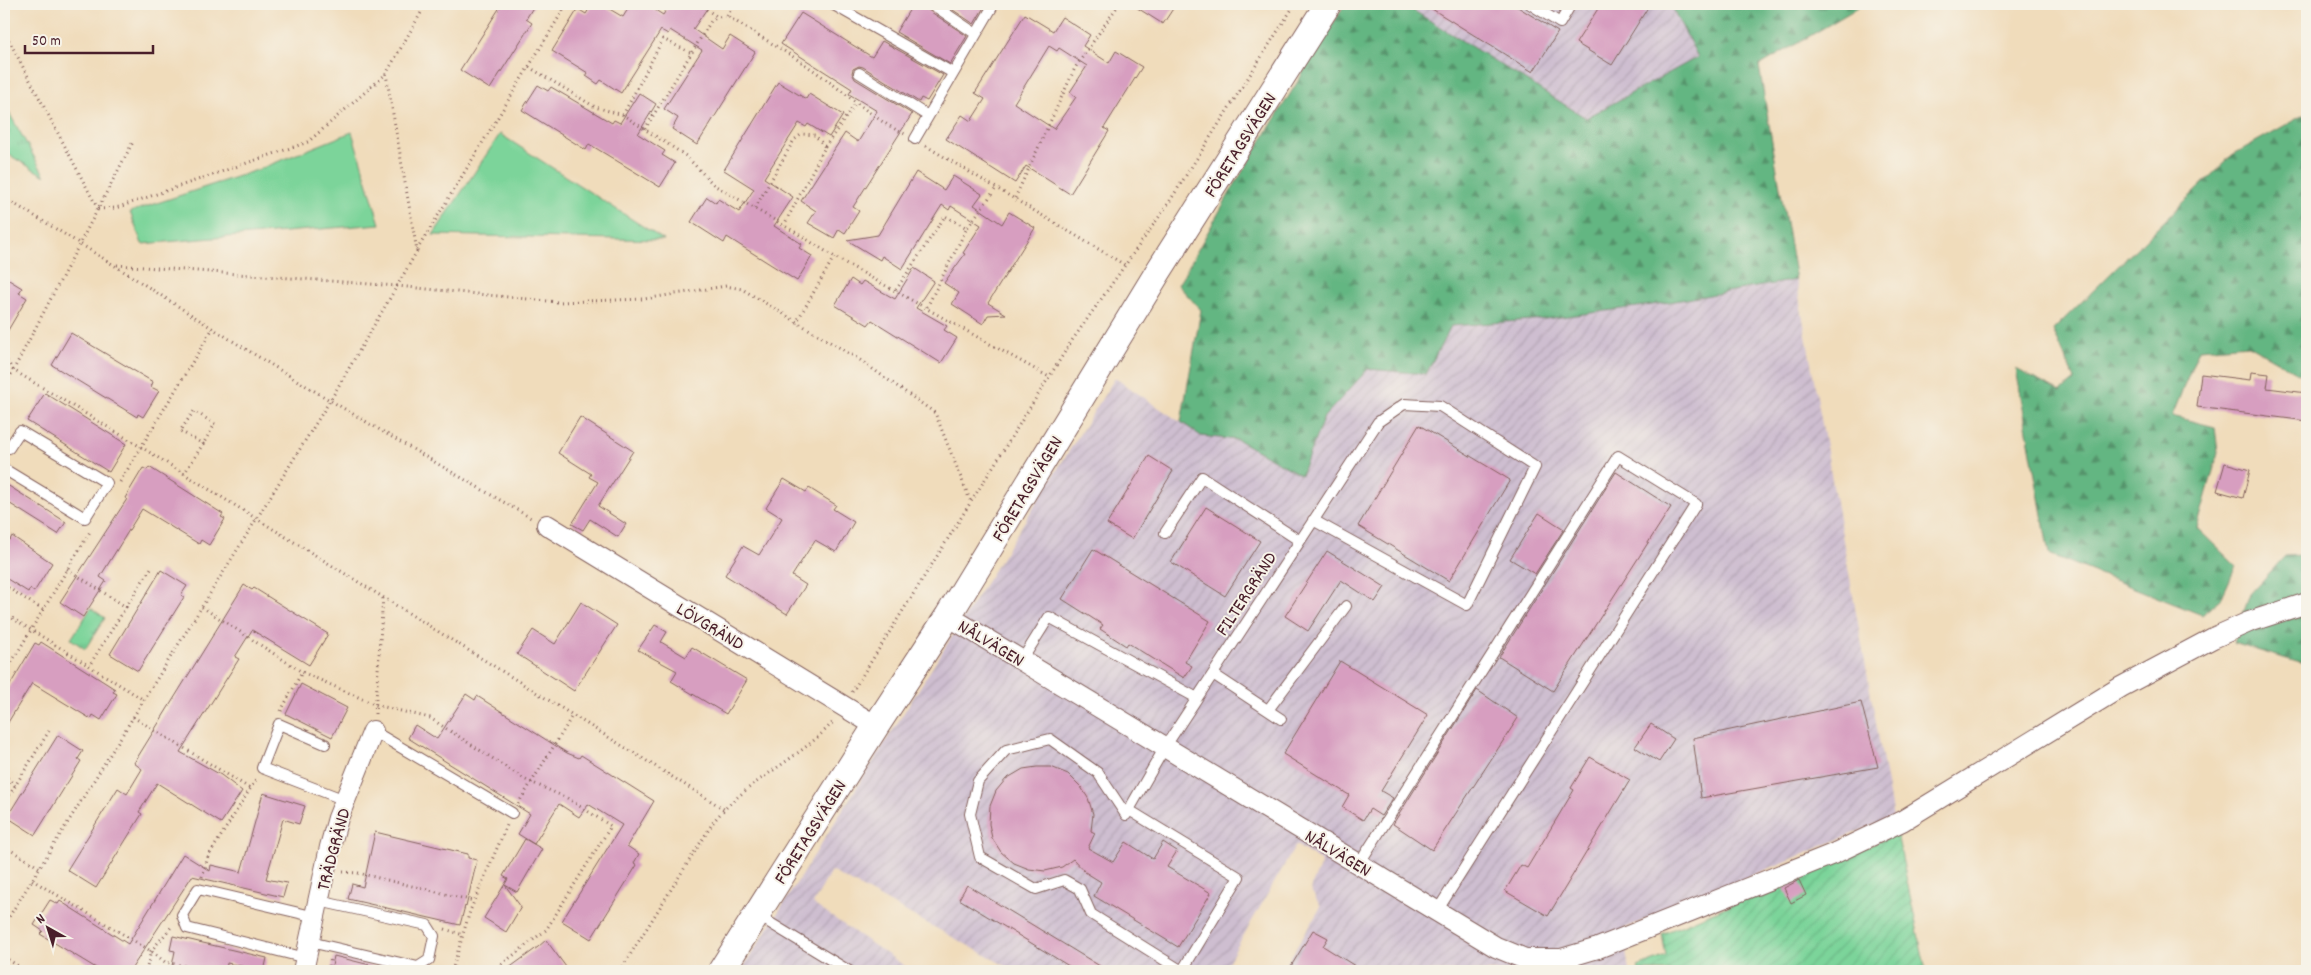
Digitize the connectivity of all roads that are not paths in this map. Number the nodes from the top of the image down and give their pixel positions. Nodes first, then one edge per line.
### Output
1 (832, 4) edge
2 (932, 4) edge
3 (994, 4) edge
4 (1328, 4) edge
5 (1530, 4) edge
6 (1571, 4) edge
7 (976, 34) junction
8 (859, 73) dead end
9 (953, 73) junction
10 (928, 116) junction
11 (915, 139) road end
12 (5, 450) edge
13 (4, 469) edge
14 (1313, 520) junction
15 (547, 525) road end
16 (1165, 533) dead end
17 (1300, 541) junction
18 (2307, 603) edge
19 (1346, 606) dead end
20 (948, 616) junction
21 (1022, 660) junction
22 (1213, 674) junction
23 (1197, 698) junction
24 (1268, 710) junction
25 (1281, 718) dead end
26 (876, 726) junction
27 (373, 731) joint
28 (325, 744) dead end
29 (1165, 746) junction
30 (345, 800) junction
31 (1128, 810) junction
32 (512, 813) road end
33 (1358, 864) junction
34 (318, 909) junction
35 (1437, 911) junction
36 (756, 914) junction
37 (307, 957) edge
38 (721, 971) edge
39 (849, 971) edge
40 (1182, 971) edge

1 - 9 lane
2 - 7 lane
3 - 7 lane
4 - 20 street, FÖRETAGSVÄGEN
5 - 6 lane
7 - 9 lane
8 - 10 lane
9 - 10 lane
10 - 11 lane
12 - 13 lane
14 - 14 lane, FILTERGRÄND
14 - 17 lane, FILTERGRÄND
15 - 26 street, LÖVGRÄND
16 - 17 lane
17 - 22 lane, FILTERGRÄND
18 - 35 street, NÅLVÄGEN
19 - 24 lane
20 - 21 street, NÅLVÄGEN
20 - 26 street, FÖRETAGSVÄGEN
21 - 23 lane
21 - 29 street, NÅLVÄGEN
22 - 23 lane, FILTERGRÄND
22 - 24 lane
23 - 29 lane, FILTERGRÄND
24 - 25 lane
26 - 36 street, FÖRETAGSVÄGEN
27 - 30 street, TRÄDGRÄND
27 - 32 lane
28 - 30 lane
29 - 31 lane, FILTERGRÄND
29 - 33 street, NÅLVÄGEN
30 - 34 street, TRÄDGRÄND
31 - 40 lane
31 - 40 lane
33 - 35 street, NÅLVÄGEN
33 - 35 lane
34 - 37 street, TRÄDGRÄND
34 - 37 lane
34 - 37 lane
36 - 38 street, FÖRETAGSVÄGEN
36 - 39 lane

